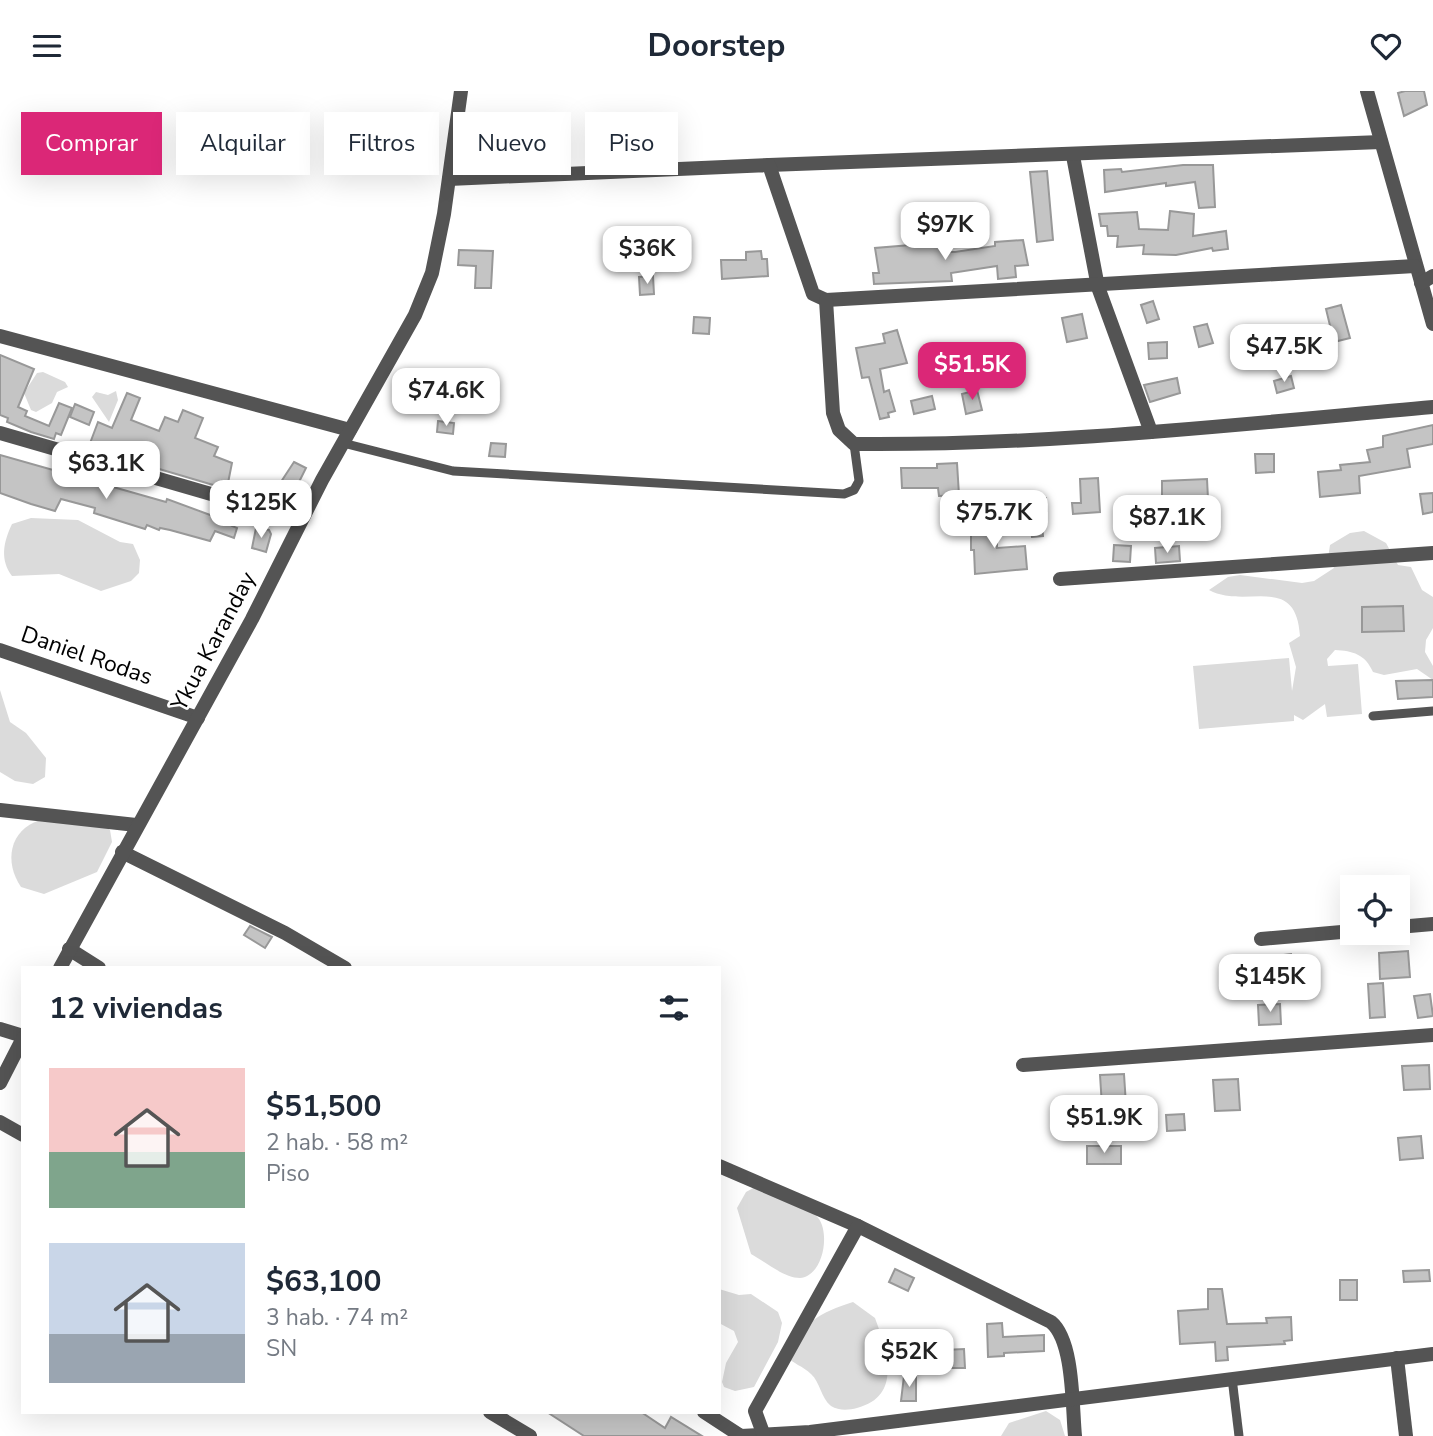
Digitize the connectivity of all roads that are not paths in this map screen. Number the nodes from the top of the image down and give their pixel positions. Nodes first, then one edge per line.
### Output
1 (461, 91) edge
2 (1367, 91) edge
3 (1381, 142) junction
4 (1073, 156) junction
5 (769, 165) junction
6 (449, 179) junction
7 (1415, 266) junction
8 (1427, 280) edge
9 (1098, 287) junction
10 (826, 300) junction
11 (1433, 324) edge
12 (0, 336) edge
13 (1433, 407) edge
14 (1151, 432) junction
15 (0, 433) edge
16 (346, 436) junction
17 (854, 445) junction
18 (301, 520) junction
19 (1433, 553) edge
20 (1059, 579) dead end
21 (0, 650) edge
22 (1433, 711) edge
23 (1373, 716) dead end
24 (198, 718) junction
25 (0, 810) edge
26 (136, 825) junction
27 (122, 852) junction
28 (1433, 924) edge
29 (1410, 926) edge
30 (1340, 932) edge
31 (1261, 939) dead end
32 (69, 950) junction
33 (61, 966) edge
34 (96, 966) edge
35 (342, 966) edge
36 (0, 1029) edge
37 (1433, 1035) edge
38 (21, 1036) edge
39 (21, 1041) edge
40 (1023, 1065) dead end
41 (0, 1083) edge
42 (0, 1122) edge
43 (21, 1134) edge
44 (721, 1167) edge
45 (858, 1226) junction
46 (1433, 1354) edge
47 (1397, 1358) junction
48 (1232, 1378) junction
49 (1071, 1398) junction
50 (493, 1414) edge
51 (707, 1414) edge
52 (763, 1433) junction
53 (810, 1434) edge
54 (530, 1436) edge
55 (1075, 1436) edge
56 (1239, 1436) edge
57 (1406, 1436) edge

1 - 6 street, Ykua Karanday
2 - 3 street
3 - 4 street
3 - 7 street
4 - 5 street
4 - 9 street
5 - 6 street
5 - 10 street
6 - 16 street, Ykua Karanday
7 - 8 street
7 - 9 street
8 - 11 street
9 - 10 street
9 - 14 street
10 - 17 street
12 - 16 street
13 - 14 street
14 - 17 street
15 - 18 street
16 - 17 lane
16 - 18 street, Ykua Karanday
18 - 24 street, Ykua Karanday
19 - 20 street
21 - 24 street, Daniel Rodas
22 - 23 lane
24 - 26 street, Ykua Karanday
25 - 26 street
26 - 27 street, Ykua Karanday
27 - 32 street, Ykua Karanday
27 - 35 street
28 - 29 street
30 - 31 street
32 - 33 street, Ykua Karanday
32 - 34 street
36 - 38 street
37 - 40 street
39 - 41 street
42 - 43 street
44 - 45 street
45 - 49 street
45 - 52 street
46 - 47 street
47 - 48 street
47 - 57 street
48 - 49 street
48 - 56 lane
49 - 53 street
49 - 55 street
50 - 54 street
51 - 52 street
52 - 53 street

